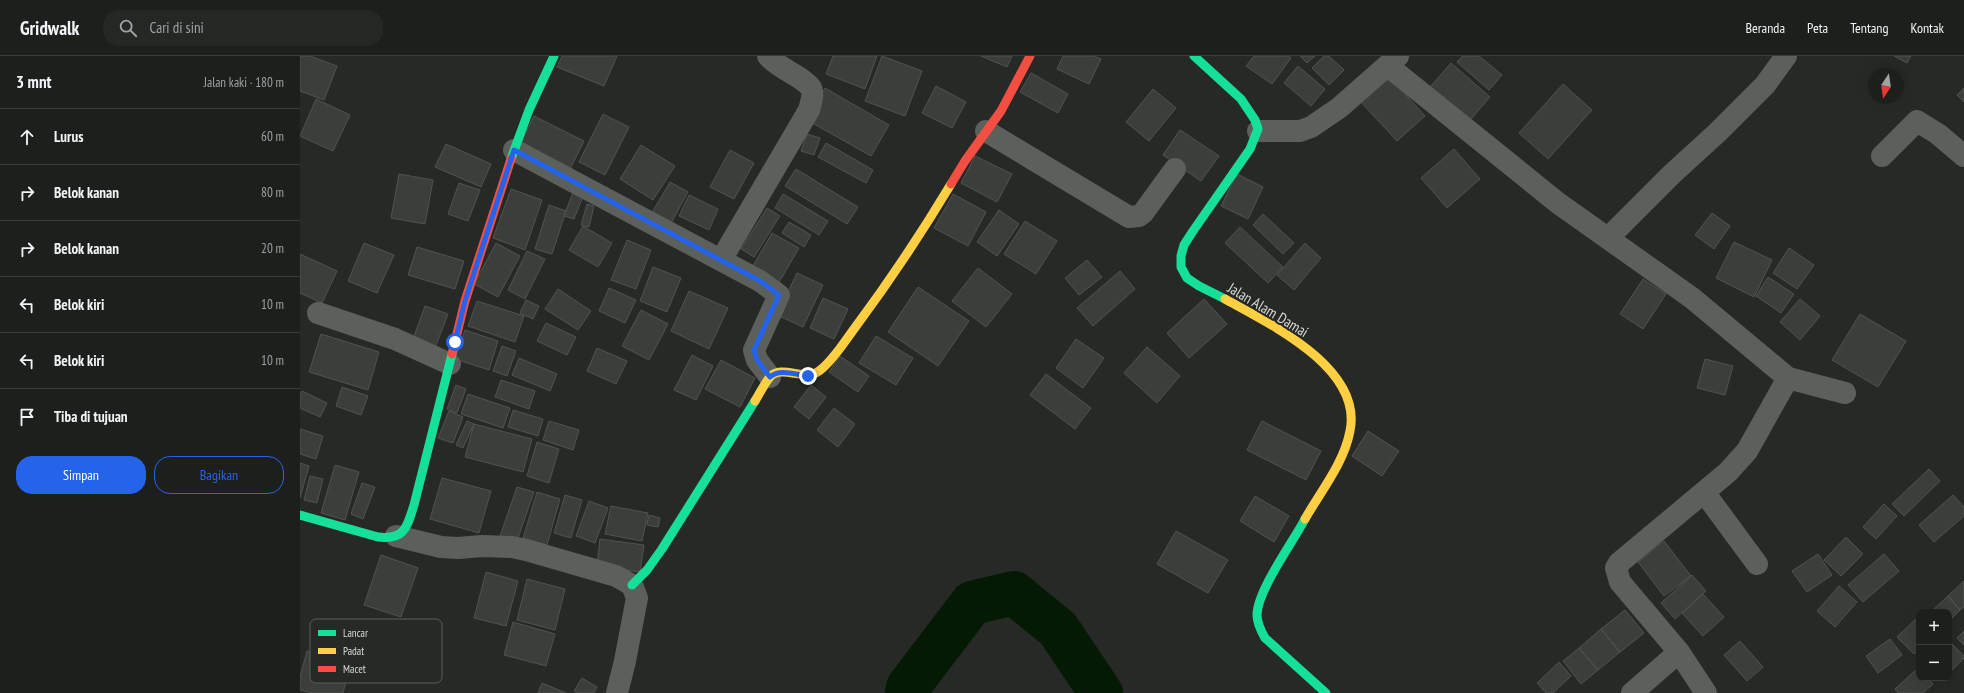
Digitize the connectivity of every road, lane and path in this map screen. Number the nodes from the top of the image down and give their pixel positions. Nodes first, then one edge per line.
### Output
1 (554, 56) edge
2 (768, 56) edge
3 (1030, 56) edge
4 (1194, 56) edge
5 (1786, 56) edge
6 (1393, 61) edge
7 (986, 131) junction
8 (1257, 134) junction
9 (514, 150) junction
10 (1882, 156) dead end
11 (1964, 156) edge
12 (1175, 169) dead end
13 (1608, 238) junction
14 (721, 260) junction
15 (318, 313) dead end
16 (450, 364) junction
17 (770, 377) junction
18 (1788, 378) junction
19 (1845, 393) dead end
20 (1704, 492) junction
21 (300, 515) edge
22 (396, 536) junction
23 (1757, 564) dead end
24 (632, 585) junction
25 (1679, 652) junction
26 (1324, 692) edge
27 (617, 693) edge
28 (1632, 693) edge
29 (1706, 693) edge

1 - 9 street
2 - 14 street
3 - 7 street
4 - 8 street
5 - 13 street
6 - 8 street
6 - 13 street
7 - 12 street
7 - 17 street
8 - 26 street, Jalan Alam Damai
9 - 14 street
9 - 16 street
10 - 11 street
13 - 18 street
14 - 17 street
15 - 16 street
16 - 22 street
17 - 24 street
18 - 19 street
18 - 20 street
20 - 23 street
20 - 25 street
21 - 22 street
22 - 24 street
24 - 27 street
25 - 28 street
25 - 29 street

